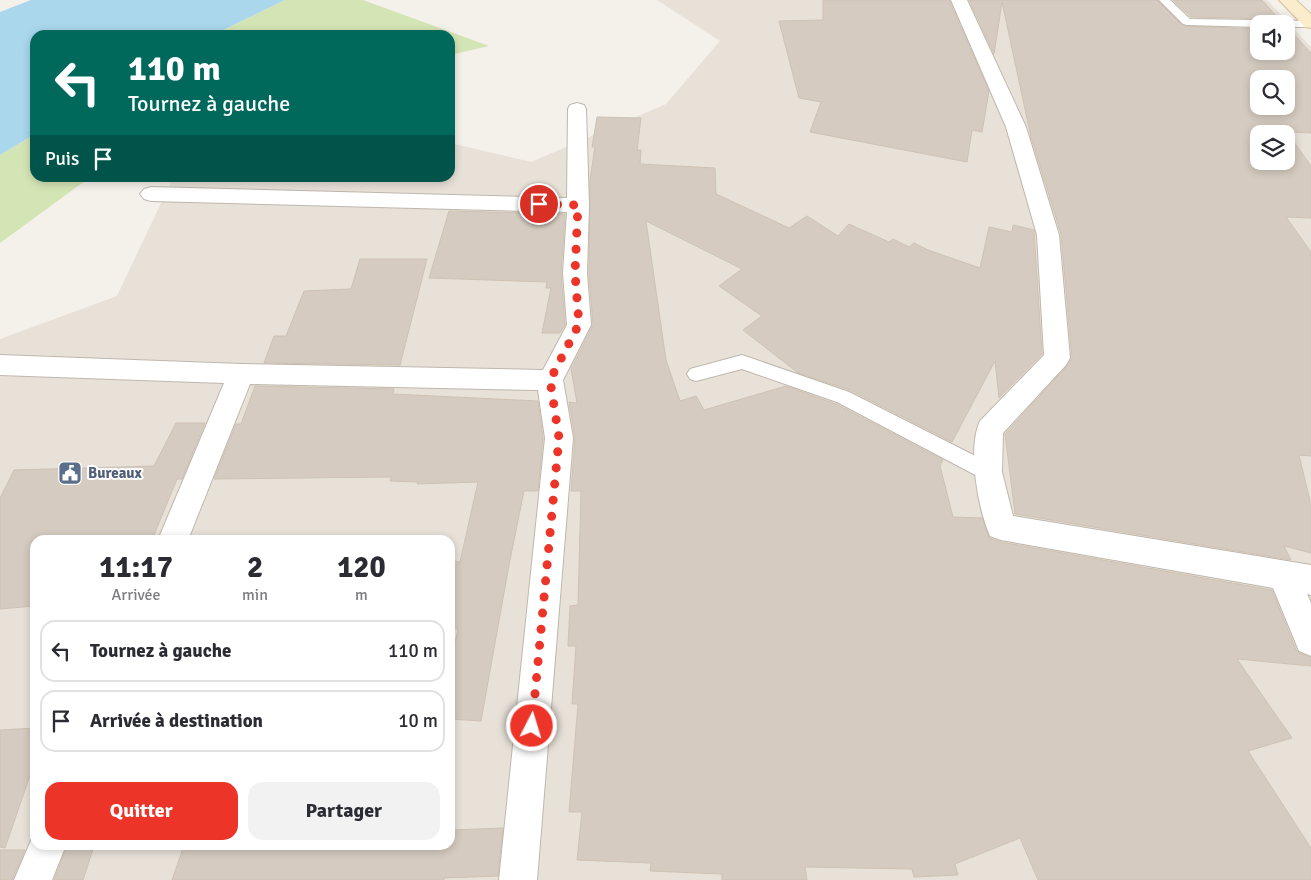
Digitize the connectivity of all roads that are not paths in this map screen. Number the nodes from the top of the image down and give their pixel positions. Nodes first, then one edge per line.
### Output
1 (959, 0) edge
2 (1164, 0) edge
3 (1287, 0) edge
4 (1311, 24) edge
5 (576, 109) dead end
6 (151, 194) dead end
7 (578, 205) junction
8 (0, 365) edge
9 (241, 374) junction
10 (696, 374) dead end
11 (550, 380) junction
12 (988, 472) junction
13 (175, 535) edge
14 (1298, 579) edge
15 (1311, 640) edge
16 (45, 850) edge
17 (32, 880) edge
18 (518, 880) edge

1 - 12 street
2 - 4 lane
3 - 4 street
5 - 7 street
6 - 7 street
7 - 11 street
8 - 9 street
9 - 11 street
9 - 13 street
10 - 12 lane
11 - 18 street
12 - 14 street
14 - 15 street
16 - 17 street

